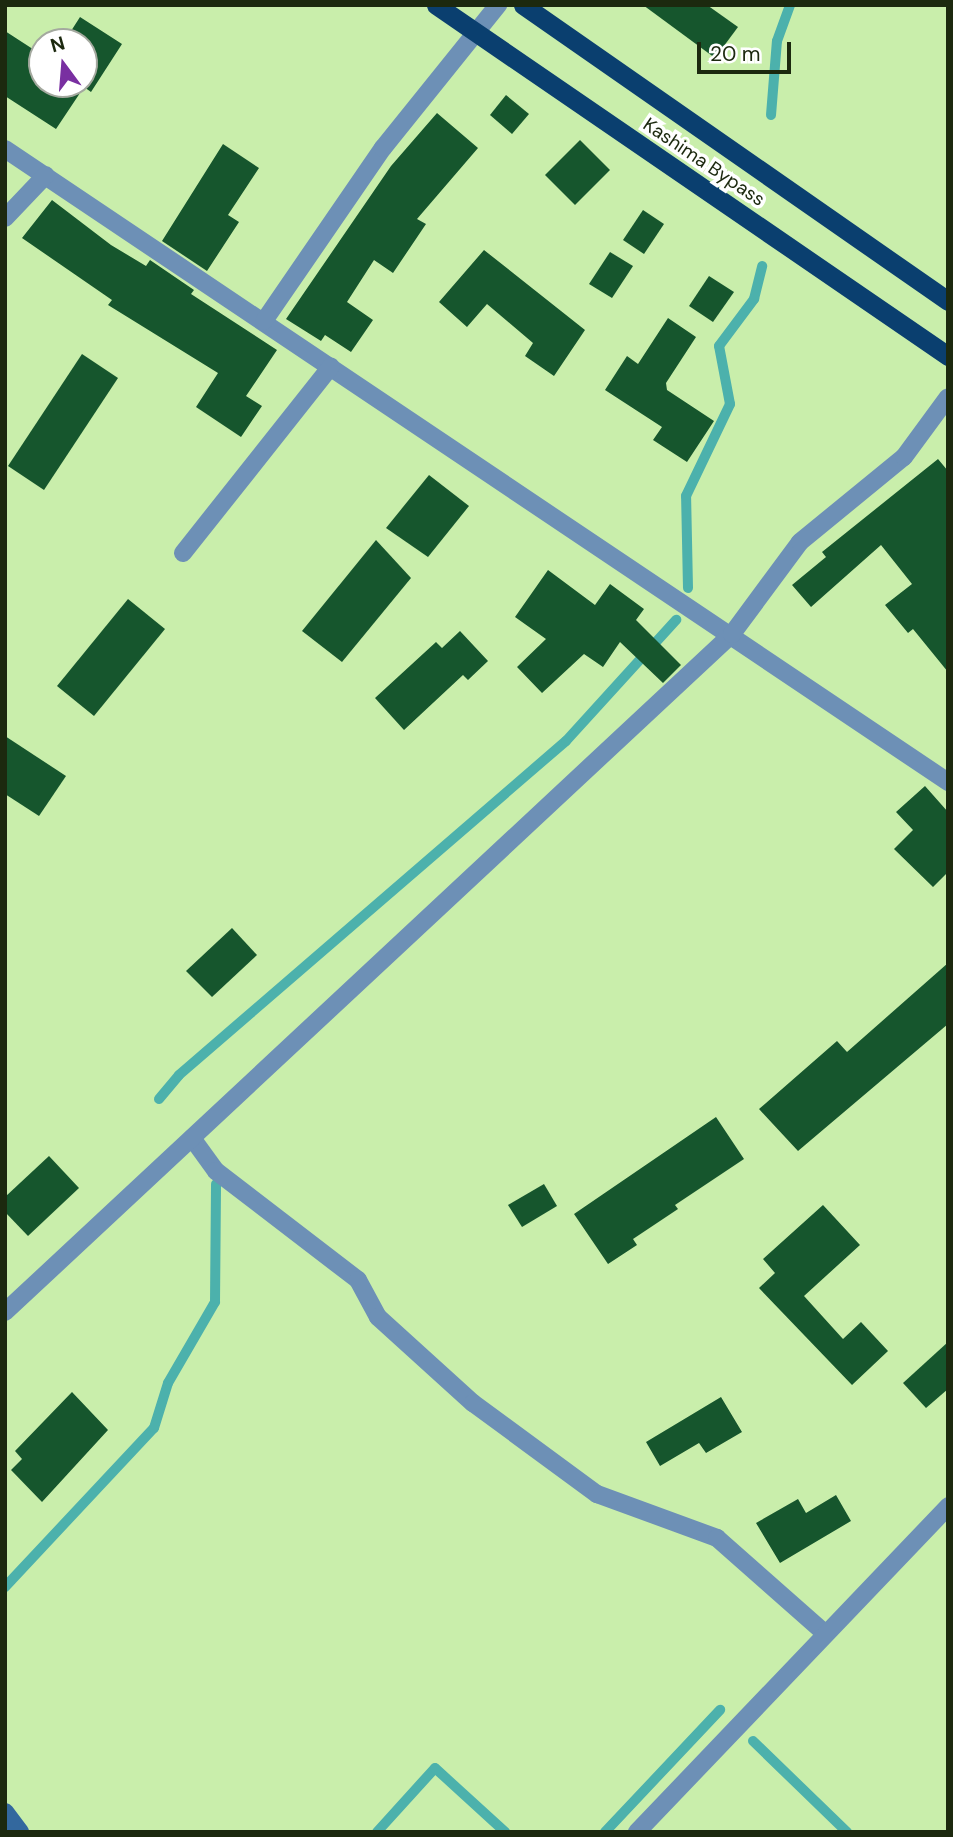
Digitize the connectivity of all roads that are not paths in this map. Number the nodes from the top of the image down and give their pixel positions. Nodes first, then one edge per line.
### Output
1 (436, 5) edge
2 (498, 5) edge
3 (523, 5) edge
4 (477, 34) junction
5 (5, 149) edge
6 (46, 175) junction
7 (5, 218) edge
8 (948, 301) edge
9 (264, 321) junction
10 (948, 356) edge
11 (331, 366) junction
12 (948, 397) edge
13 (183, 553) dead end
14 (732, 634) junction
15 (948, 782) edge
16 (192, 1138) junction
17 (5, 1312) edge
18 (948, 1506) edge
19 (826, 1634) junction
20 (5, 1812) edge
21 (20, 1832) edge
22 (637, 1832) edge

1 - 4 highway, Kashima Bypass
2 - 4 street
3 - 8 highway, Kashima Bypass
4 - 9 street
4 - 10 highway, Kashima Bypass
5 - 6 street
6 - 7 street
6 - 9 street
9 - 11 street
11 - 13 street
11 - 14 street
12 - 14 street
14 - 15 street
14 - 16 street
16 - 17 street
16 - 19 street
18 - 19 street
19 - 22 street
20 - 21 main road

